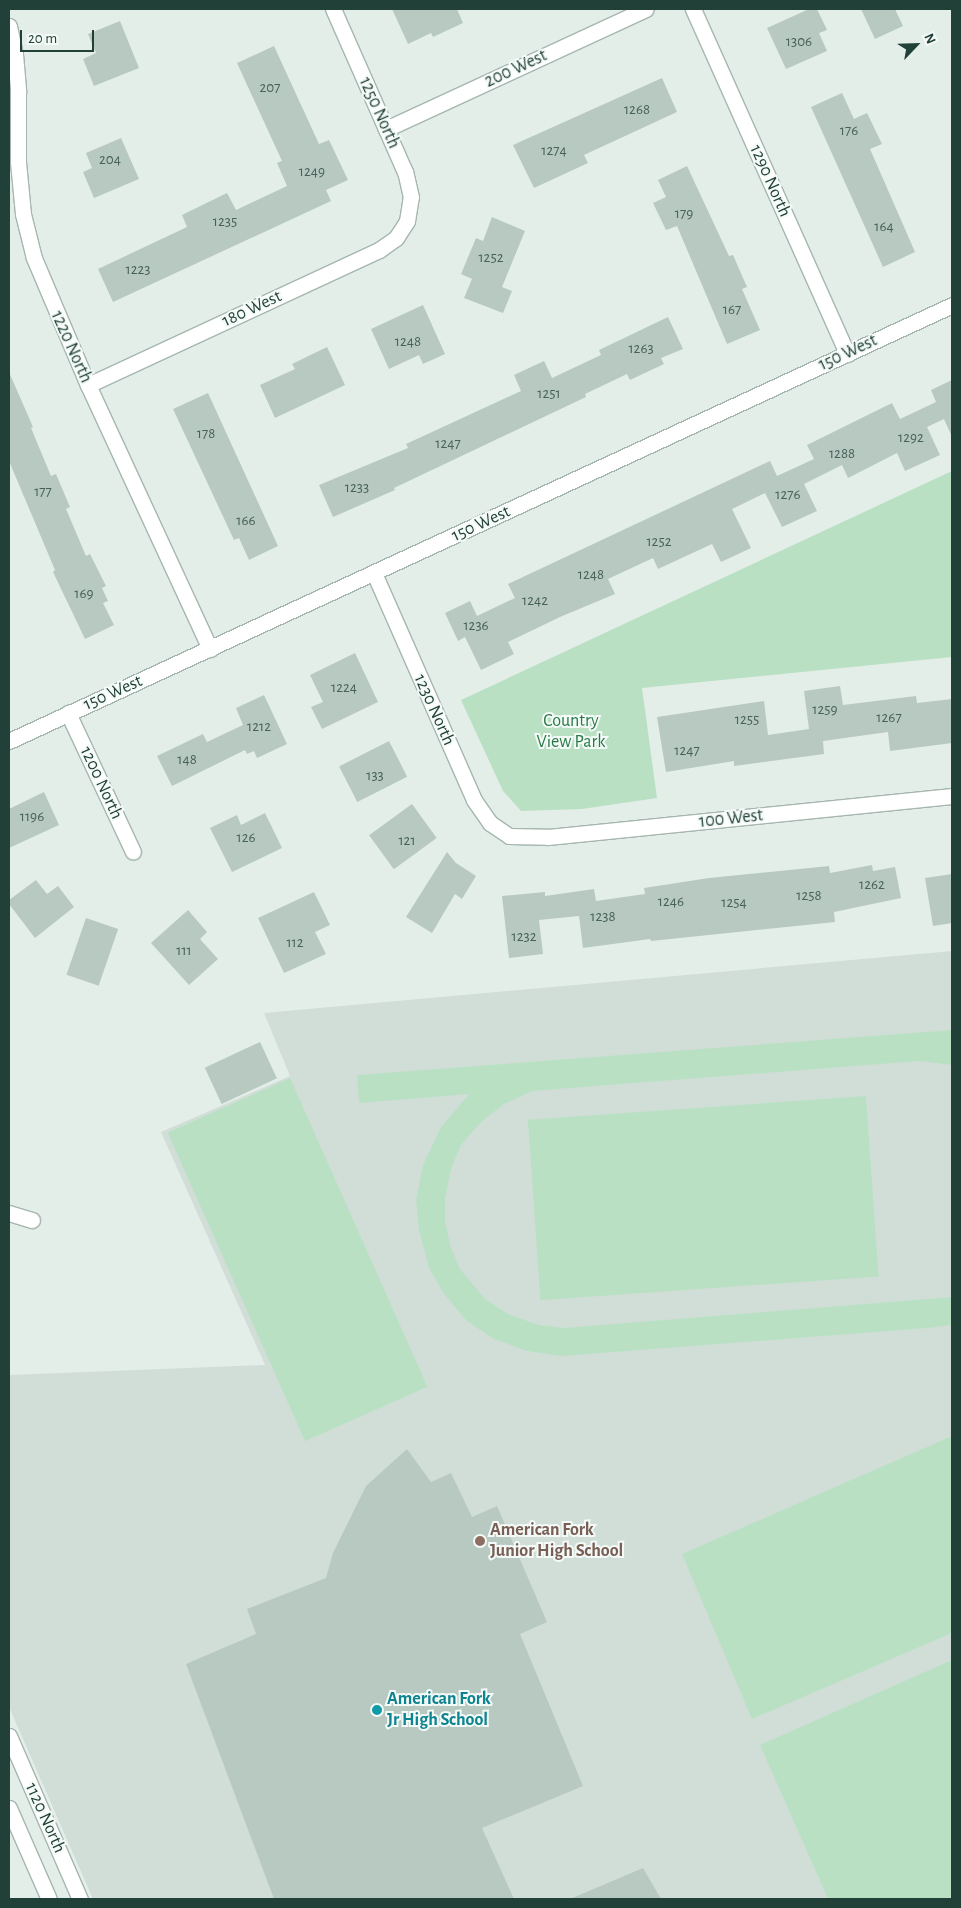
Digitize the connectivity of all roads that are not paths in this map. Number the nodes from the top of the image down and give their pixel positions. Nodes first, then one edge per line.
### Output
1 (333, 9) edge
2 (646, 9) edge
3 (693, 9) edge
4 (9, 26) edge
5 (386, 129) junction
6 (14, 162) edge
7 (407, 221) joint
8 (952, 305) edge
9 (847, 354) junction
10 (88, 385) junction
11 (374, 573) junction
12 (210, 649) junction
13 (68, 713) junction
14 (9, 741) edge
15 (952, 796) edge
16 (509, 836) joint
17 (133, 852) dead end
18 (9, 1212) edge
19 (32, 1220) dead end
20 (9, 1736) edge
21 (9, 1808) edge
22 (49, 1899) edge
23 (80, 1899) edge

1 - 5 street, 1250 North
2 - 5 street, 200 West
3 - 9 street, 1290 North
4 - 6 street, 1220 North
5 - 7 street, 1250 North
6 - 10 street, 1220 North
7 - 10 street, 180 West
8 - 9 street, 150 West
9 - 11 street, 150 West
10 - 12 street, 1220 North
11 - 12 street, 150 West
11 - 16 street, 1230 North
12 - 13 street, 150 West
13 - 14 street, 150 West
13 - 17 street, 1200 North
15 - 16 street, 100 West
18 - 19 street
20 - 23 street, 1120 North
21 - 22 street, 1120 North

